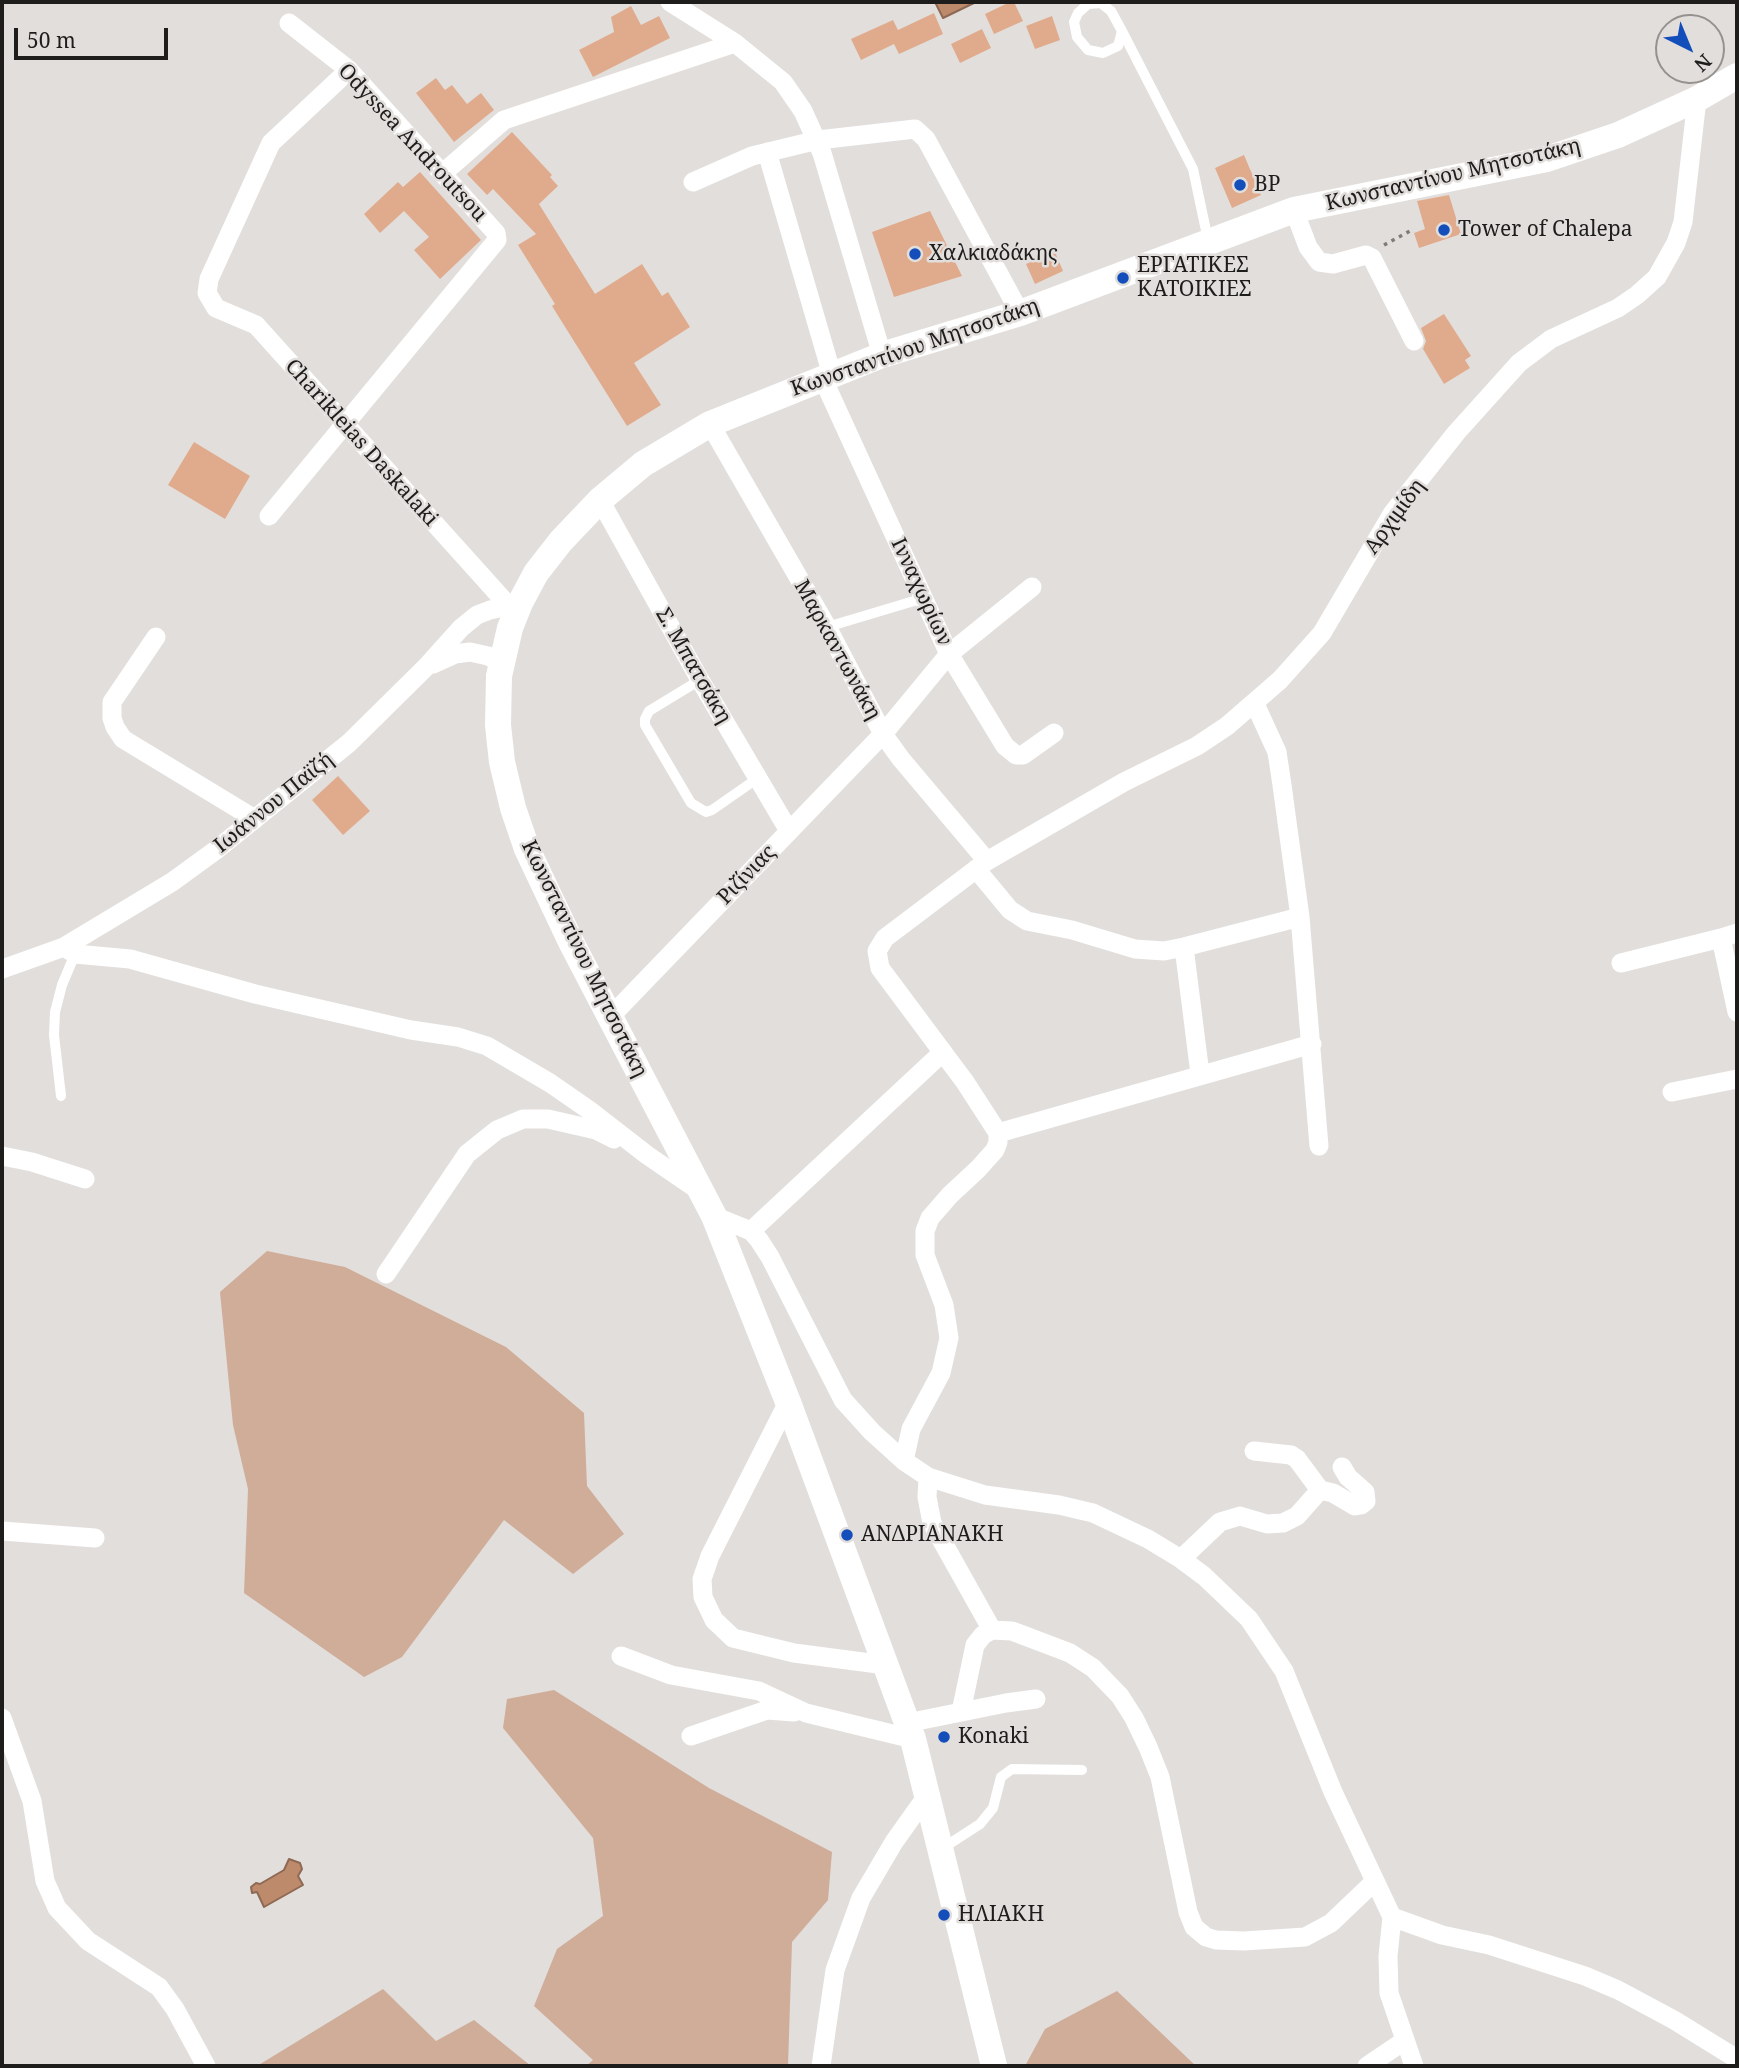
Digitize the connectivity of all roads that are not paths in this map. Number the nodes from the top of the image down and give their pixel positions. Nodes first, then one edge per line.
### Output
1 (670, 2) edge
2 (289, 23) dead end
3 (1122, 31) junction
4 (735, 43) junction
5 (349, 70) junction
6 (1737, 76) edge
7 (1698, 99) junction
8 (818, 140) junction
9 (767, 152) junction
10 (443, 173) junction
11 (692, 181) dead end
12 (1294, 210) junction
13 (1208, 240) junction
14 (1020, 313) junction
15 (1414, 341) dead end
16 (882, 355) junction
17 (828, 377) junction
18 (346, 424) junction
19 (710, 424) junction
20 (600, 500) junction
21 (269, 516) dead end
22 (1032, 587) dead end
23 (924, 598) junction
24 (514, 604) junction
25 (827, 627) junction
26 (461, 628) junction
27 (156, 638) dead end
28 (470, 652) junction
29 (949, 654) junction
30 (501, 663) junction
31 (426, 667) junction
32 (700, 680) junction
33 (1255, 704) junction
34 (1054, 733) dead end
35 (883, 734) junction
36 (758, 778) junction
37 (255, 819) junction
38 (789, 831) junction
39 (981, 865) junction
40 (1300, 917) junction
41 (1729, 935) edge
42 (1184, 947) junction
43 (70, 951) junction
44 (1621, 963) dead end
45 (2, 969) edge
46 (1737, 1012) edge
47 (611, 1016) junction
48 (1312, 1044) junction
49 (943, 1052) junction
50 (1200, 1074) junction
51 (1737, 1079) edge
52 (1672, 1092) dead end
53 (61, 1096) dead end
54 (998, 1133) junction
55 (1319, 1146) dead end
56 (647, 1155) junction
57 (2, 1156) edge
58 (85, 1179) dead end
59 (708, 1204) junction
60 (751, 1231) junction
61 (386, 1273) dead end
62 (788, 1402) junction
63 (1254, 1451) dead end
64 (904, 1461) junction
65 (1342, 1467) dead end
66 (928, 1478) junction
67 (1320, 1490) junction
68 (2, 1531) edge
69 (95, 1538) dead end
70 (1181, 1559) junction
71 (992, 1630) junction
72 (621, 1656) dead end
73 (886, 1665) junction
74 (1036, 1699) dead end
75 (961, 1712) junction
76 (806, 1713) junction
77 (2, 1718) edge
78 (910, 1731) junction
79 (691, 1736) dead end
80 (1082, 1770) dead end
81 (926, 1797) junction
82 (940, 1850) junction
83 (1375, 1881) junction
84 (1392, 1917) junction
85 (1404, 2042) junction
86 (1727, 2060) edge
87 (206, 2066) edge
88 (821, 2066) edge
89 (994, 2066) edge
90 (1367, 2066) edge
91 (1414, 2066) edge

1 - 4 street
2 - 5 street, Odyssea Androutsou
3 - 3 lane
3 - 13 lane
4 - 8 street
4 - 10 street
5 - 10 street, Odyssea Androutsou
5 - 18 street, Charikleias Daskalaki
6 - 7 main road, Κωνσταντίνου Μητσοτάκη
7 - 12 main road, Κωνσταντίνου Μητσοτάκη
7 - 33 street, Αρχιμίδη
8 - 9 street
8 - 14 street
8 - 16 street
9 - 11 street
9 - 17 street, Ινναχωρίων
10 - 18 street, Odyssea Androutsou
12 - 13 main road, Κωνσταντίνου Μητσοτάκη
12 - 15 street
13 - 14 main road, Κωνσταντίνου Μητσοτάκη
14 - 16 main road, Κωνσταντίνου Μητσοτάκη
16 - 17 main road, Κωνσταντίνου Μητσοτάκη
17 - 19 main road, Κωνσταντίνου Μητσοτάκη
17 - 23 street, Ινναχωρίων
18 - 21 street
18 - 24 street, Charikleias Daskalaki
19 - 20 main road, Κωνσταντίνου Μητσοτάκη
19 - 25 street, Μαρκαντωνάκη
20 - 24 main road, Κωνσταντίνου Μητσοτάκη
20 - 32 street, Σ. Μπατσάκη
22 - 29 street, Ριζίνιας
23 - 25 lane
23 - 29 street, Ινναχωρίων
24 - 26 street, Ιωάννου Παϊζή
24 - 30 main road, Κωνσταντίνου Μητσοτάκη
25 - 35 street, Μαρκαντωνάκη
26 - 28 street
26 - 31 street, Ιωάννου Παϊζή
27 - 37 street
28 - 30 street
28 - 31 street
29 - 34 street, Ινναχωρίων
29 - 35 street, Ριζίνιας
30 - 47 main road, Κωνσταντίνου Μητσοτάκη
31 - 37 street, Ιωάννου Παϊζή
32 - 36 street, Σ. Μπατσάκη
32 - 36 lane
33 - 39 street, Αρχιμίδη
33 - 40 street
35 - 38 street, Ριζίνιας
35 - 39 street, Μαρκαντωνάκη
36 - 38 street, Σ. Μπατσάκη
37 - 43 street, Ιωάννου Παϊζή
38 - 47 street, Ριζίνιας
39 - 42 street, Μαρκαντωνάκη
39 - 49 street, Αρχιμίδη
40 - 42 street, Μαρκαντωνάκη
40 - 48 street
41 - 44 street
41 - 46 street
42 - 50 street
43 - 45 street, Ιωάννου Παϊζή
43 - 53 lane
43 - 56 street
47 - 59 main road, Κωνσταντίνου Μητσοτάκη
48 - 50 street
48 - 55 street
49 - 54 street
49 - 60 street
50 - 54 street
51 - 52 street
54 - 64 street
56 - 59 street
56 - 61 street
57 - 58 street
59 - 60 street
59 - 62 main road, Κωνσταντίνου Μητσοτάκη
60 - 64 street
62 - 73 main road, Κωνσταντίνου Μητσοτάκη
62 - 73 street
63 - 67 street
64 - 66 street
65 - 67 street
66 - 70 street
66 - 71 street
67 - 70 street
68 - 69 street
70 - 83 street
71 - 75 street
71 - 83 street
72 - 76 street
73 - 78 main road, Κωνσταντίνου Μητσοτάκη
74 - 75 street
75 - 78 street
76 - 78 street
76 - 79 street
77 - 87 street
78 - 81 main road, Κωνσταντίνου Μητσοτάκη
80 - 82 lane
81 - 82 main road, Κωνσταντίνου Μητσοτάκη
81 - 88 street
82 - 89 main road, Κωνσταντίνου Μητσοτάκη
83 - 84 street
84 - 85 street
84 - 86 street
85 - 90 street
85 - 91 street

